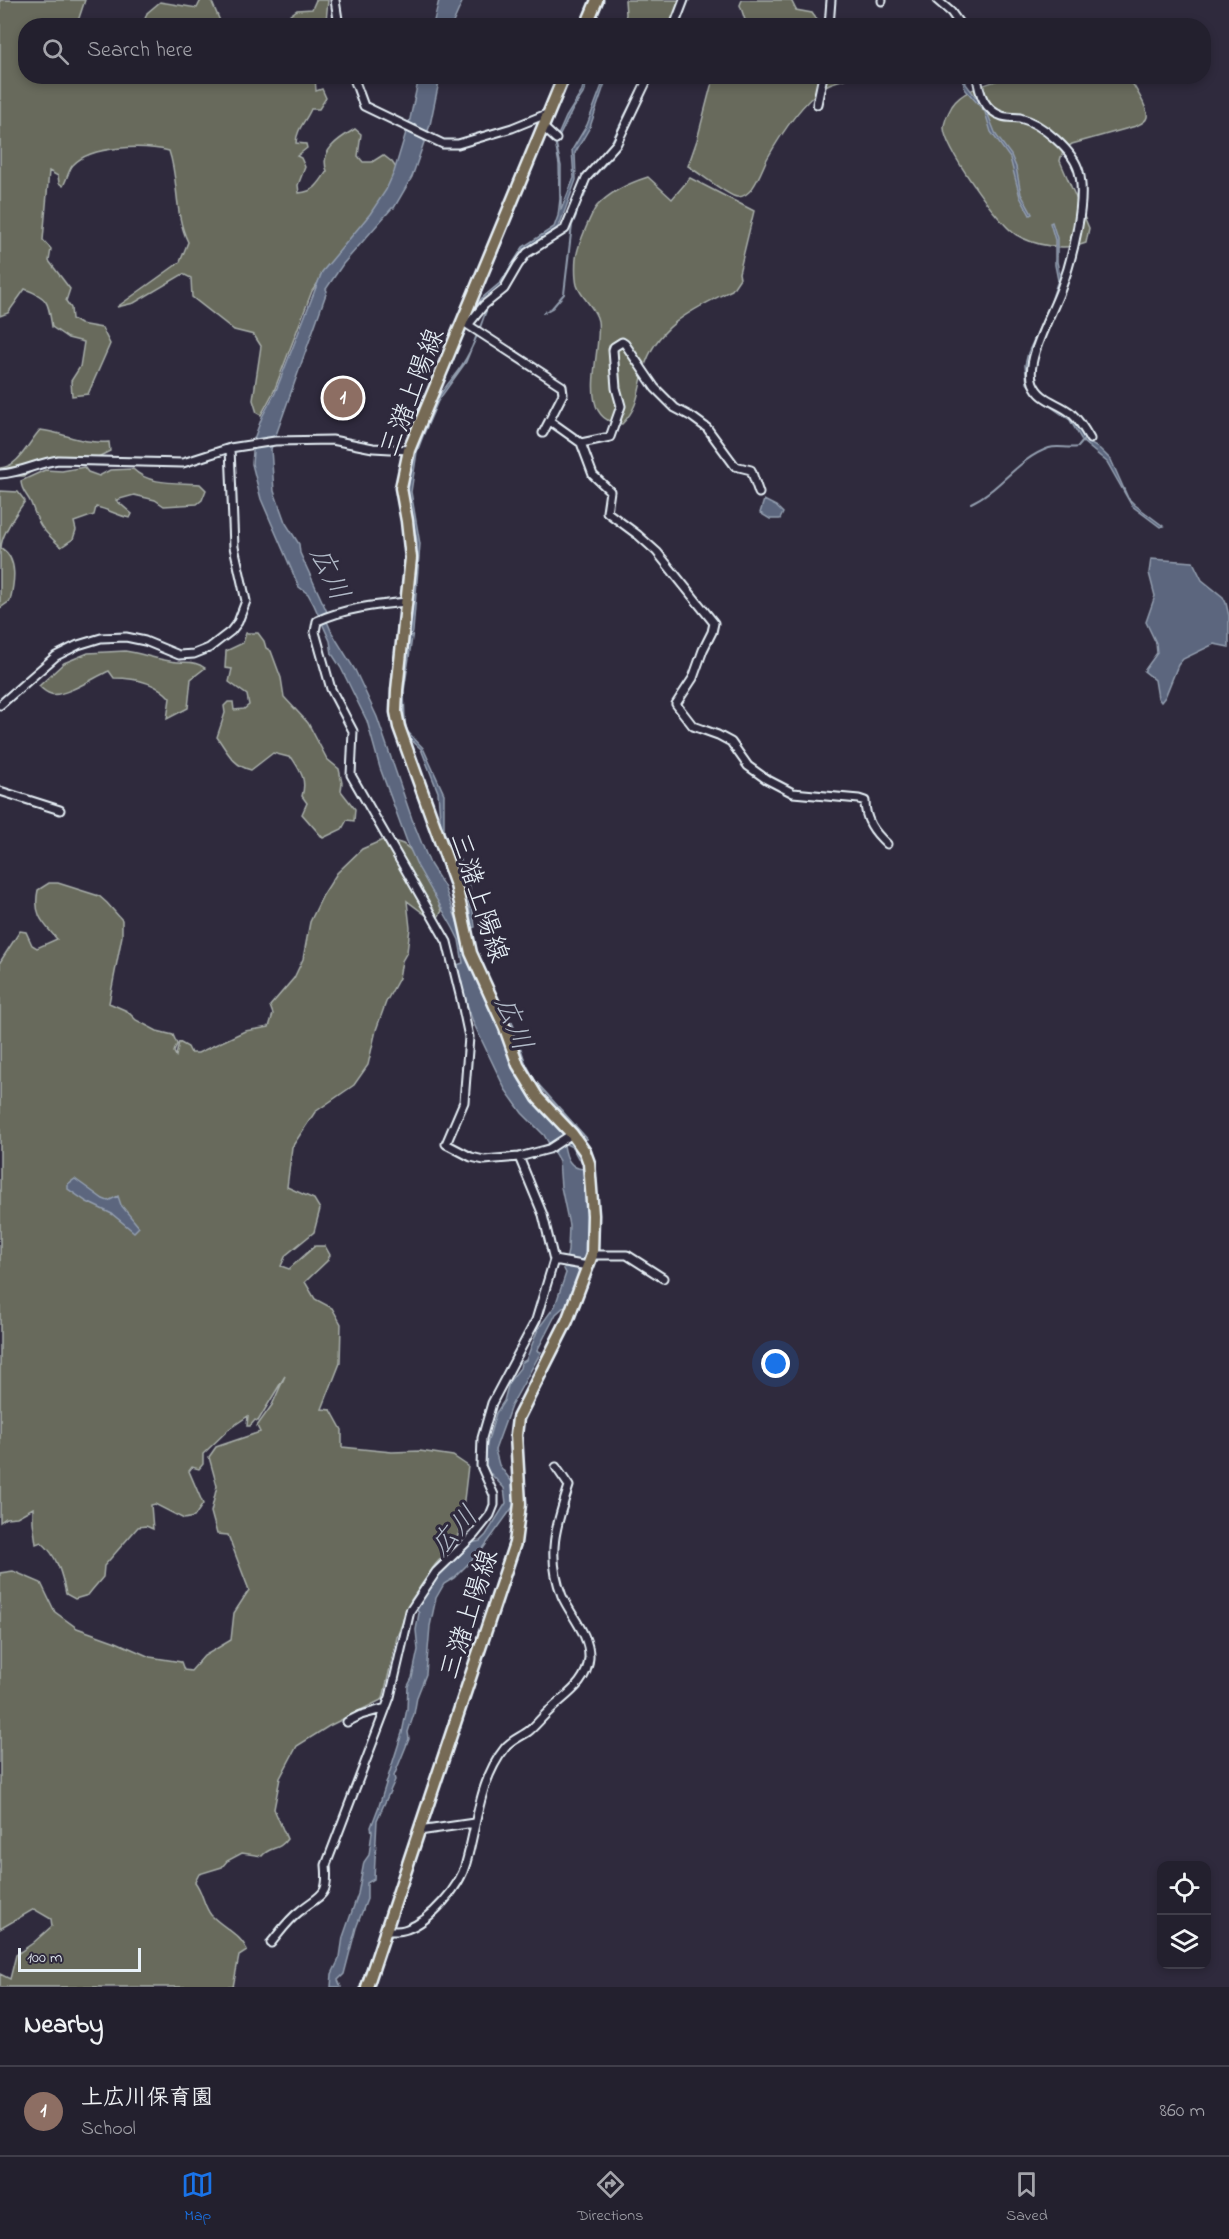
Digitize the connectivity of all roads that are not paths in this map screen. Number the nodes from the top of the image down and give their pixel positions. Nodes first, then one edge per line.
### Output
1 (335, 0) edge
2 (597, 0) edge
3 (684, 0) edge
4 (831, 0) edge
5 (937, 0) edge
6 (338, 18) edge
7 (589, 18) edge
8 (677, 18) edge
9 (830, 18) edge
10 (955, 18) edge
11 (356, 84) edge
12 (561, 84) edge
13 (645, 84) edge
14 (821, 84) edge
15 (978, 84) edge
16 (817, 104) dead end
17 (549, 113) junction
18 (543, 127) junction
19 (556, 139) dead end
20 (465, 323) junction
21 (550, 422) junction
22 (543, 434) dead end
23 (1090, 439) dead end
24 (581, 443) junction
25 (230, 448) junction
26 (408, 450) junction
27 (0, 474) edge
28 (759, 494) dead end
29 (406, 603) junction
30 (0, 705) edge
31 (0, 790) edge
32 (60, 810) dead end
33 (888, 844) dead end
34 (569, 1136) junction
35 (519, 1156) junction
36 (554, 1260) junction
37 (588, 1262) junction
38 (663, 1278) dead end
39 (556, 1467) dead end
40 (386, 1708) junction
41 (347, 1722) dead end
42 (474, 1823) junction
43 (419, 1831) junction
44 (384, 1931) junction
45 (271, 1943) dead end
46 (367, 1987) edge

1 - 6 street
2 - 7 main road
3 - 8 street
4 - 9 street
5 - 10 street
11 - 17 street
12 - 17 main road, 三潴上陽線
13 - 20 street
14 - 16 street
15 - 23 street
17 - 18 main road, 三潴上陽線
18 - 19 street
18 - 20 main road, 三潴上陽線
20 - 21 street
20 - 26 main road, 三潴上陽線
21 - 22 street
21 - 24 street
24 - 28 street
24 - 33 street
25 - 26 street
25 - 27 street
25 - 30 street
26 - 29 main road, 三潴上陽線
29 - 34 main road, 三潴上陽線
29 - 35 street
31 - 32 street
34 - 35 street
34 - 37 main road, 三潴上陽線
35 - 36 street
36 - 37 street
36 - 40 street
37 - 38 street
37 - 43 main road, 三潴上陽線
39 - 42 street
40 - 41 street
40 - 45 street
42 - 43 street
42 - 44 street
43 - 44 main road, 三潴上陽線
44 - 46 main road, 三潴上陽線

